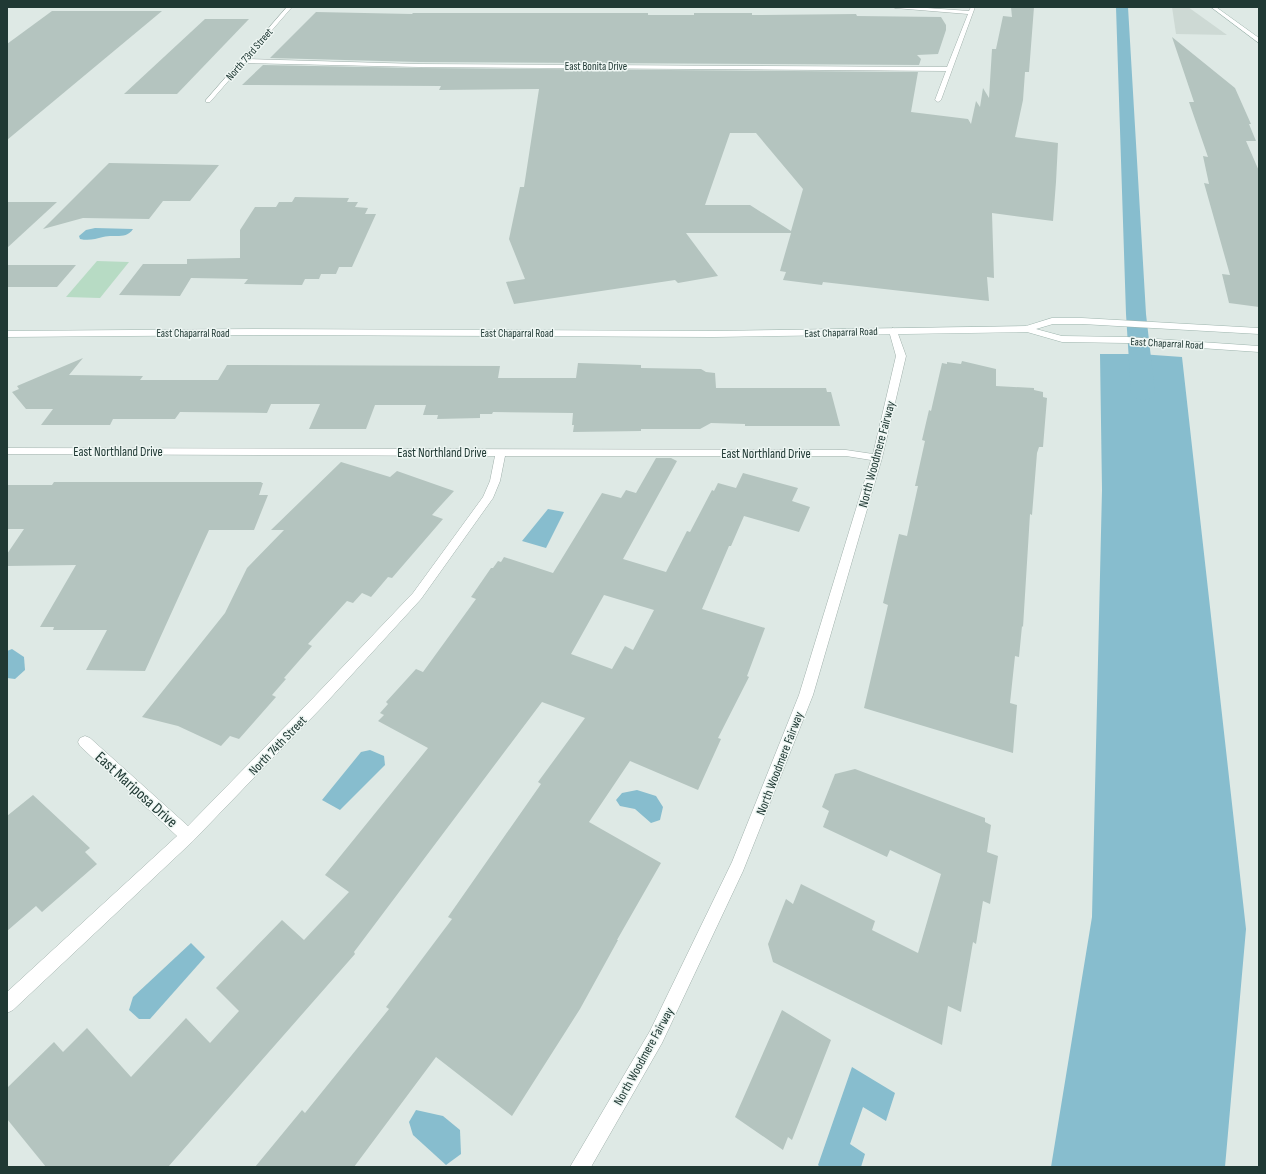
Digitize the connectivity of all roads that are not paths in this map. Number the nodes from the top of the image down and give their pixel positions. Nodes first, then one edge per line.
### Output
1 (290, 7) edge
2 (895, 7) edge
3 (973, 7) edge
4 (1213, 7) edge
5 (970, 13) junction
6 (1259, 40) edge
7 (243, 61) junction
8 (949, 69) junction
9 (938, 100) dead end
10 (208, 101) dead end
11 (1028, 329) junction
12 (1259, 330) edge
13 (893, 331) junction
14 (7, 334) edge
15 (1259, 348) edge
16 (7, 451) edge
17 (501, 452) junction
18 (877, 458) junction
19 (85, 742) dead end
20 (188, 836) junction
21 (7, 1004) edge
22 (580, 1167) edge

1 - 7 street, North 73rd Street
2 - 5 street
3 - 5 street
4 - 6 street
5 - 8 street
7 - 8 street, East Bonita Drive
7 - 10 street, North 73rd Street
8 - 9 street
11 - 12 street, East Chaparral Road
11 - 13 street, East Chaparral Road
11 - 15 street, East Chaparral Road
13 - 14 street, East Chaparral Road
13 - 18 street, North Woodmere Fairway
16 - 17 street, East Northland Drive
17 - 18 street, East Northland Drive
17 - 20 street, North 74th Street
18 - 22 street, North Woodmere Fairway
19 - 20 street, East Mariposa Drive
20 - 21 street, North 74th Street

